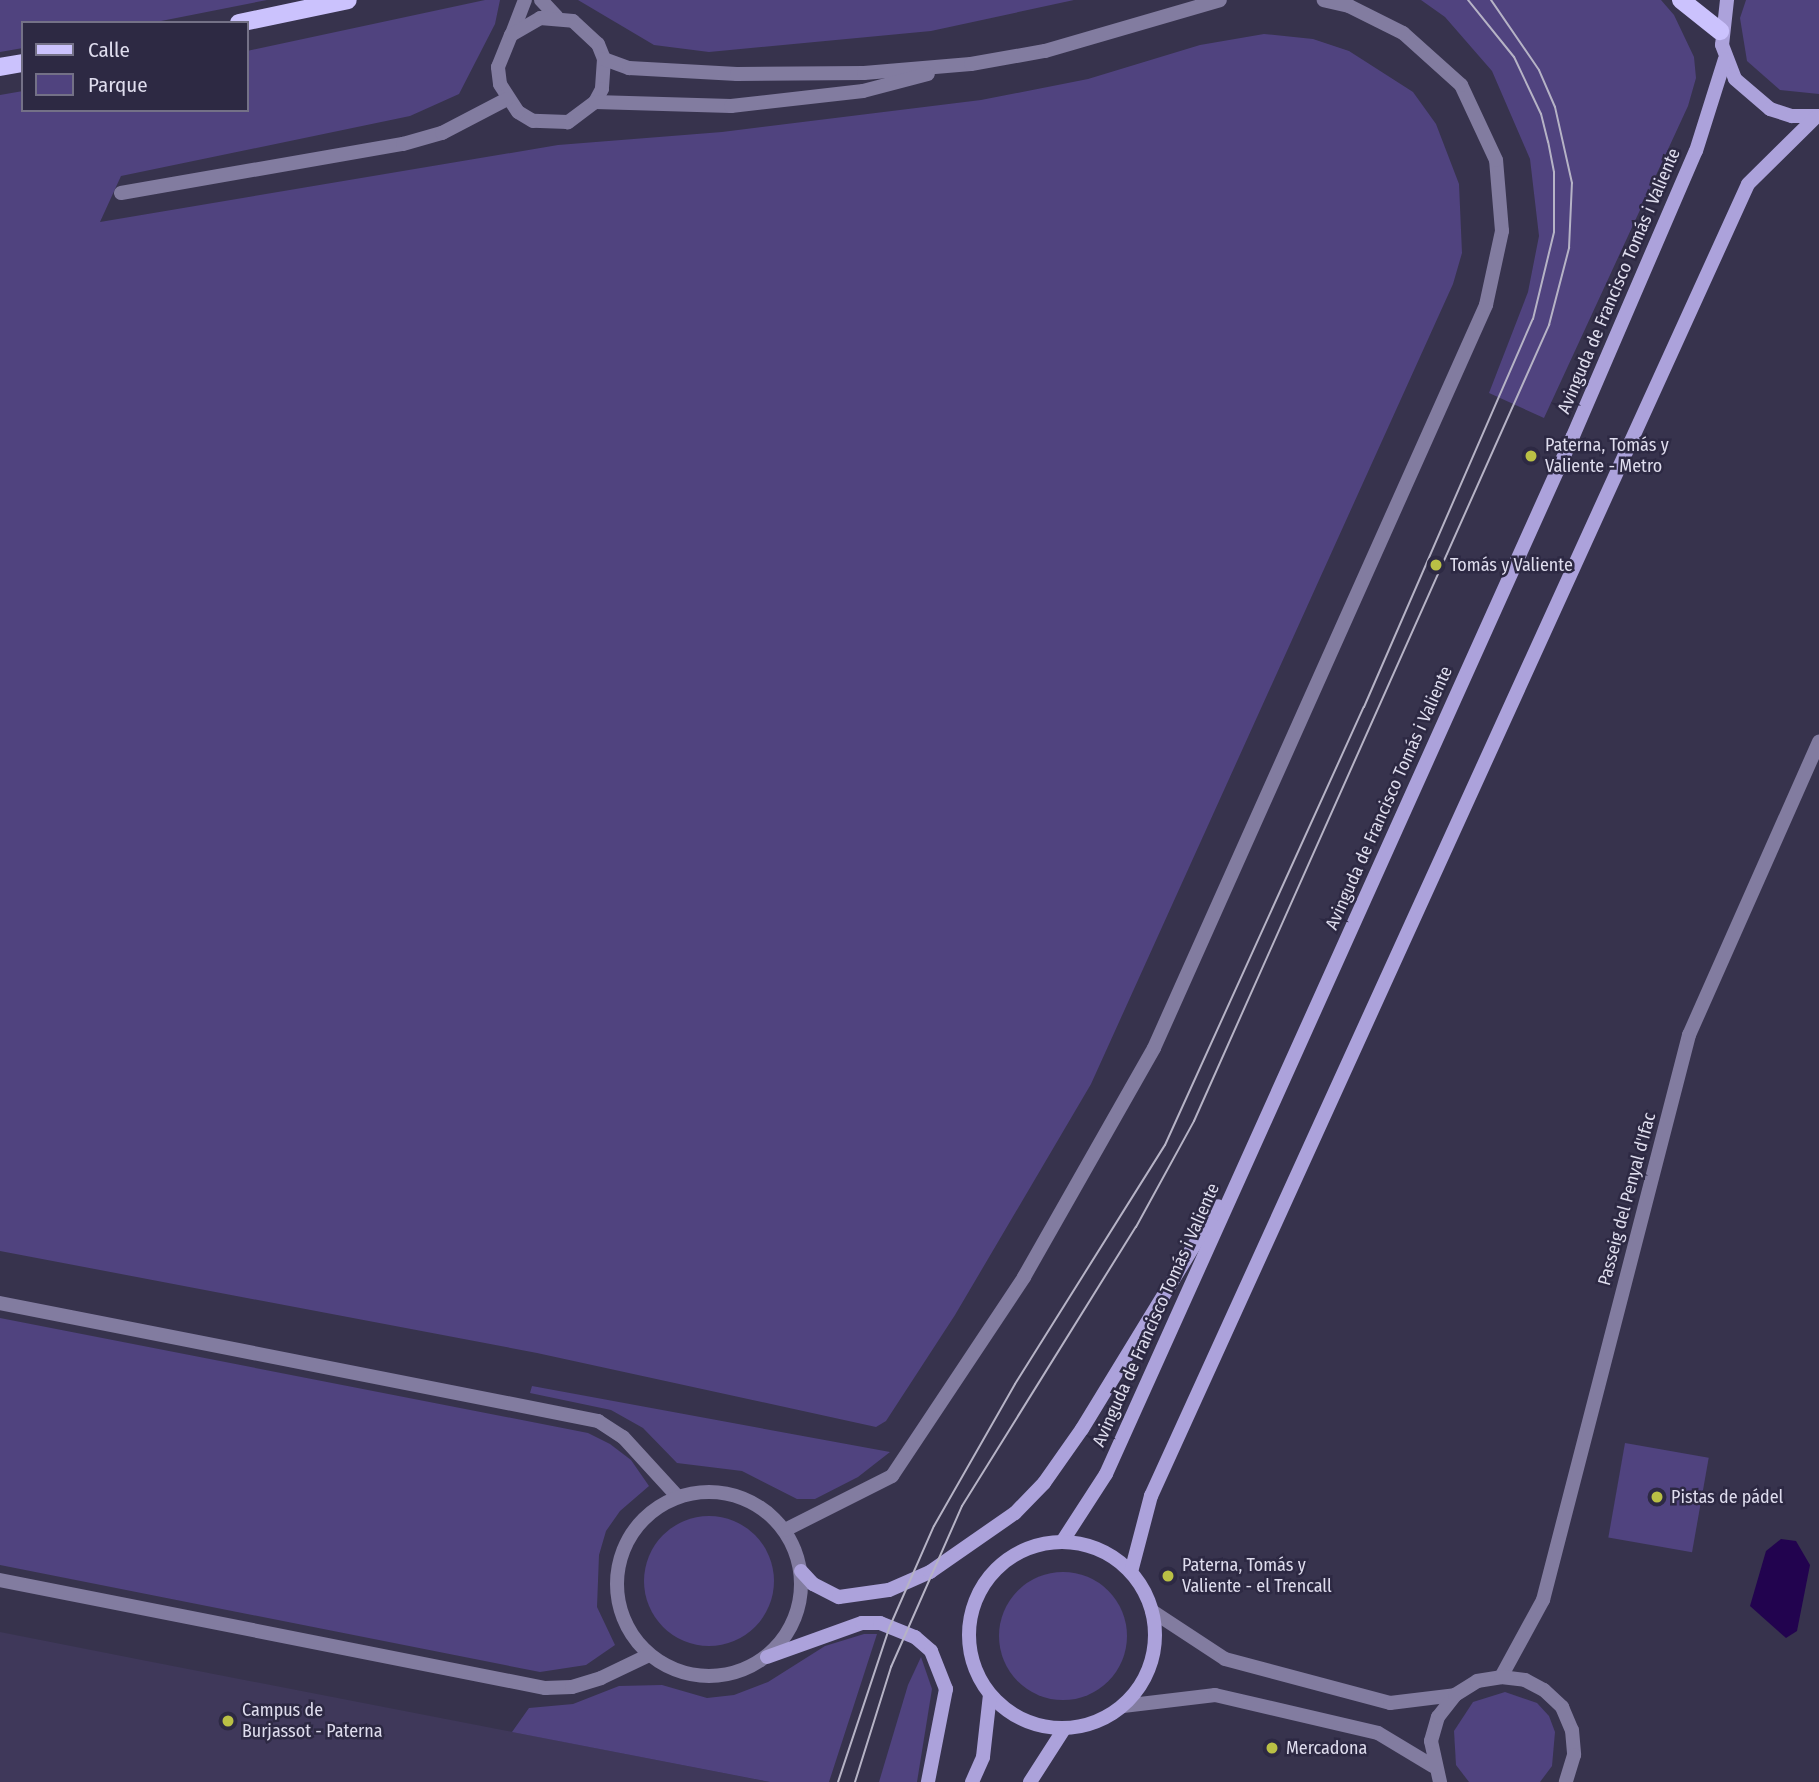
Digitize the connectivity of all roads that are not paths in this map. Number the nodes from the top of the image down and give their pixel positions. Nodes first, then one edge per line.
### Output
1 (348, 0) edge
2 (525, 0) edge
3 (541, 0) edge
4 (1220, 0) edge
5 (1324, 0) edge
6 (1681, 0) edge
7 (1727, 0) edge
8 (557, 17) junction
9 (248, 21) edge
10 (1720, 31) junction
11 (511, 36) junction
12 (604, 59) junction
13 (1725, 59) junction
14 (21, 63) edge
15 (971, 64) junction
16 (0, 67) edge
17 (507, 100) junction
18 (595, 102) junction
19 (1817, 116) edge
20 (121, 192) dead end
21 (1819, 741) edge
22 (1260, 1132) junction
23 (0, 1303) edge
24 (678, 1497) junction
25 (785, 1530) junction
26 (1062, 1542) junction
27 (801, 1571) junction
28 (1131, 1572) junction
29 (0, 1580) edge
30 (1152, 1611) junction
31 (649, 1655) junction
32 (767, 1657) junction
33 (1501, 1677) junction
34 (990, 1695) junction
35 (1455, 1695) junction
36 (1123, 1706) junction
37 (1064, 1729) junction
38 (1433, 1766) junction
39 (1569, 1781) edge
40 (928, 1782) edge
41 (972, 1782) edge
42 (1030, 1782) edge
43 (1440, 1782) edge

1 - 9 main road
2 - 11 street
3 - 8 street
4 - 15 street
5 - 25 street
6 - 10 main road
7 - 10 main road
8 - 11 street
8 - 12 street
10 - 13 main road
11 - 17 street
12 - 15 street
12 - 18 street
13 - 19 main road
13 - 22 main road, Avinguda de Francisco Tomás i Valiente
14 - 16 main road
15 - 18 street
17 - 18 street
17 - 20 street
19 - 28 main road
21 - 33 street, Passeig del Penyal d'Ifac
22 - 26 main road, Avinguda de Francisco Tomás i Valiente
22 - 27 main road
23 - 24 street
24 - 25 street
24 - 31 street
25 - 27 street
26 - 28 main road
26 - 34 main road
27 - 32 street
28 - 30 main road
29 - 31 street
30 - 35 street
30 - 36 main road
31 - 32 street
32 - 40 main road
33 - 35 street
33 - 39 street
34 - 37 main road
34 - 41 main road
35 - 38 street
36 - 37 main road
36 - 38 street
37 - 42 main road
38 - 43 street

